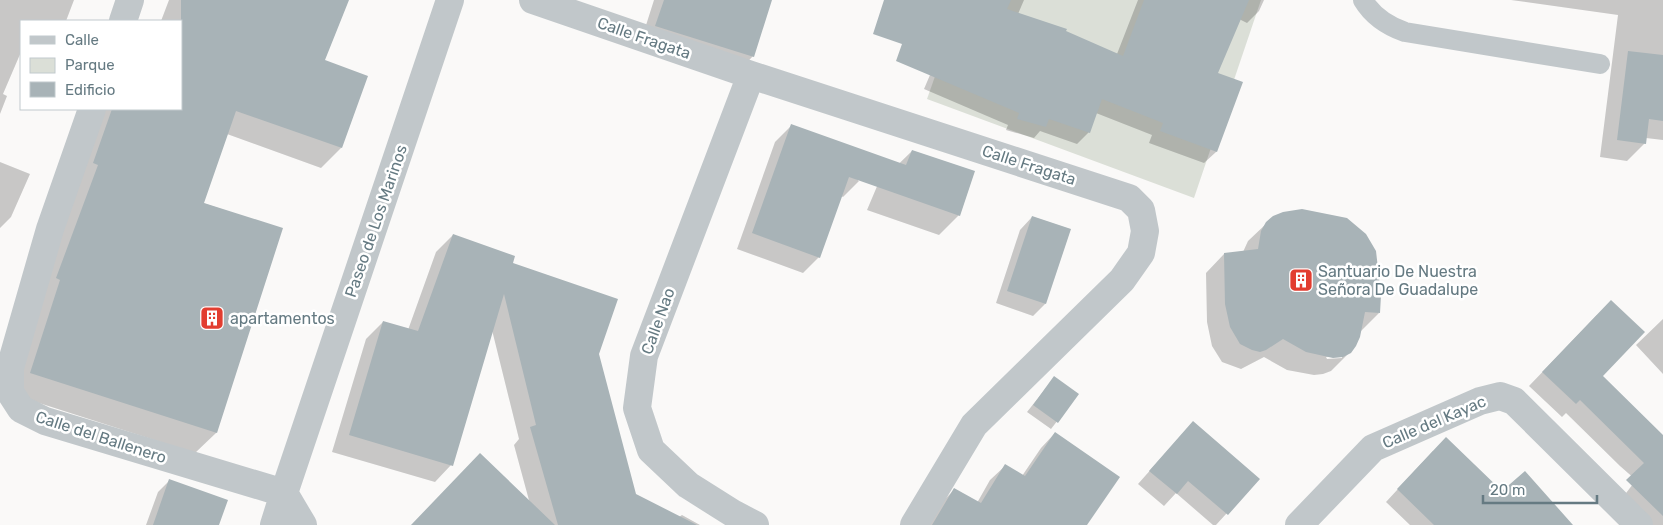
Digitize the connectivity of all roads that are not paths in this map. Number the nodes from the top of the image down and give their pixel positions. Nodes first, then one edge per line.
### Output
1 (130, 0) edge
2 (450, 0) edge
3 (533, 0) edge
4 (1363, 0) edge
5 (123, 20) edge
6 (1600, 64) dead end
7 (751, 75) junction
8 (92, 110) edge
9 (284, 493) junction
10 (274, 525) edge
11 (303, 525) edge
12 (755, 525) edge
13 (914, 525) edge
14 (1299, 525) edge
15 (1639, 525) edge

1 - 5 street
2 - 9 street, Paseo de Los Marinos
3 - 7 street, Calle Fragata
4 - 6 lane
7 - 12 street, Calle Nao
7 - 13 street, Calle Fragata
8 - 9 street, Calle del Ballenero
9 - 10 street, Paseo de Los Marinos
9 - 11 street
14 - 15 street, Calle del Kayac

